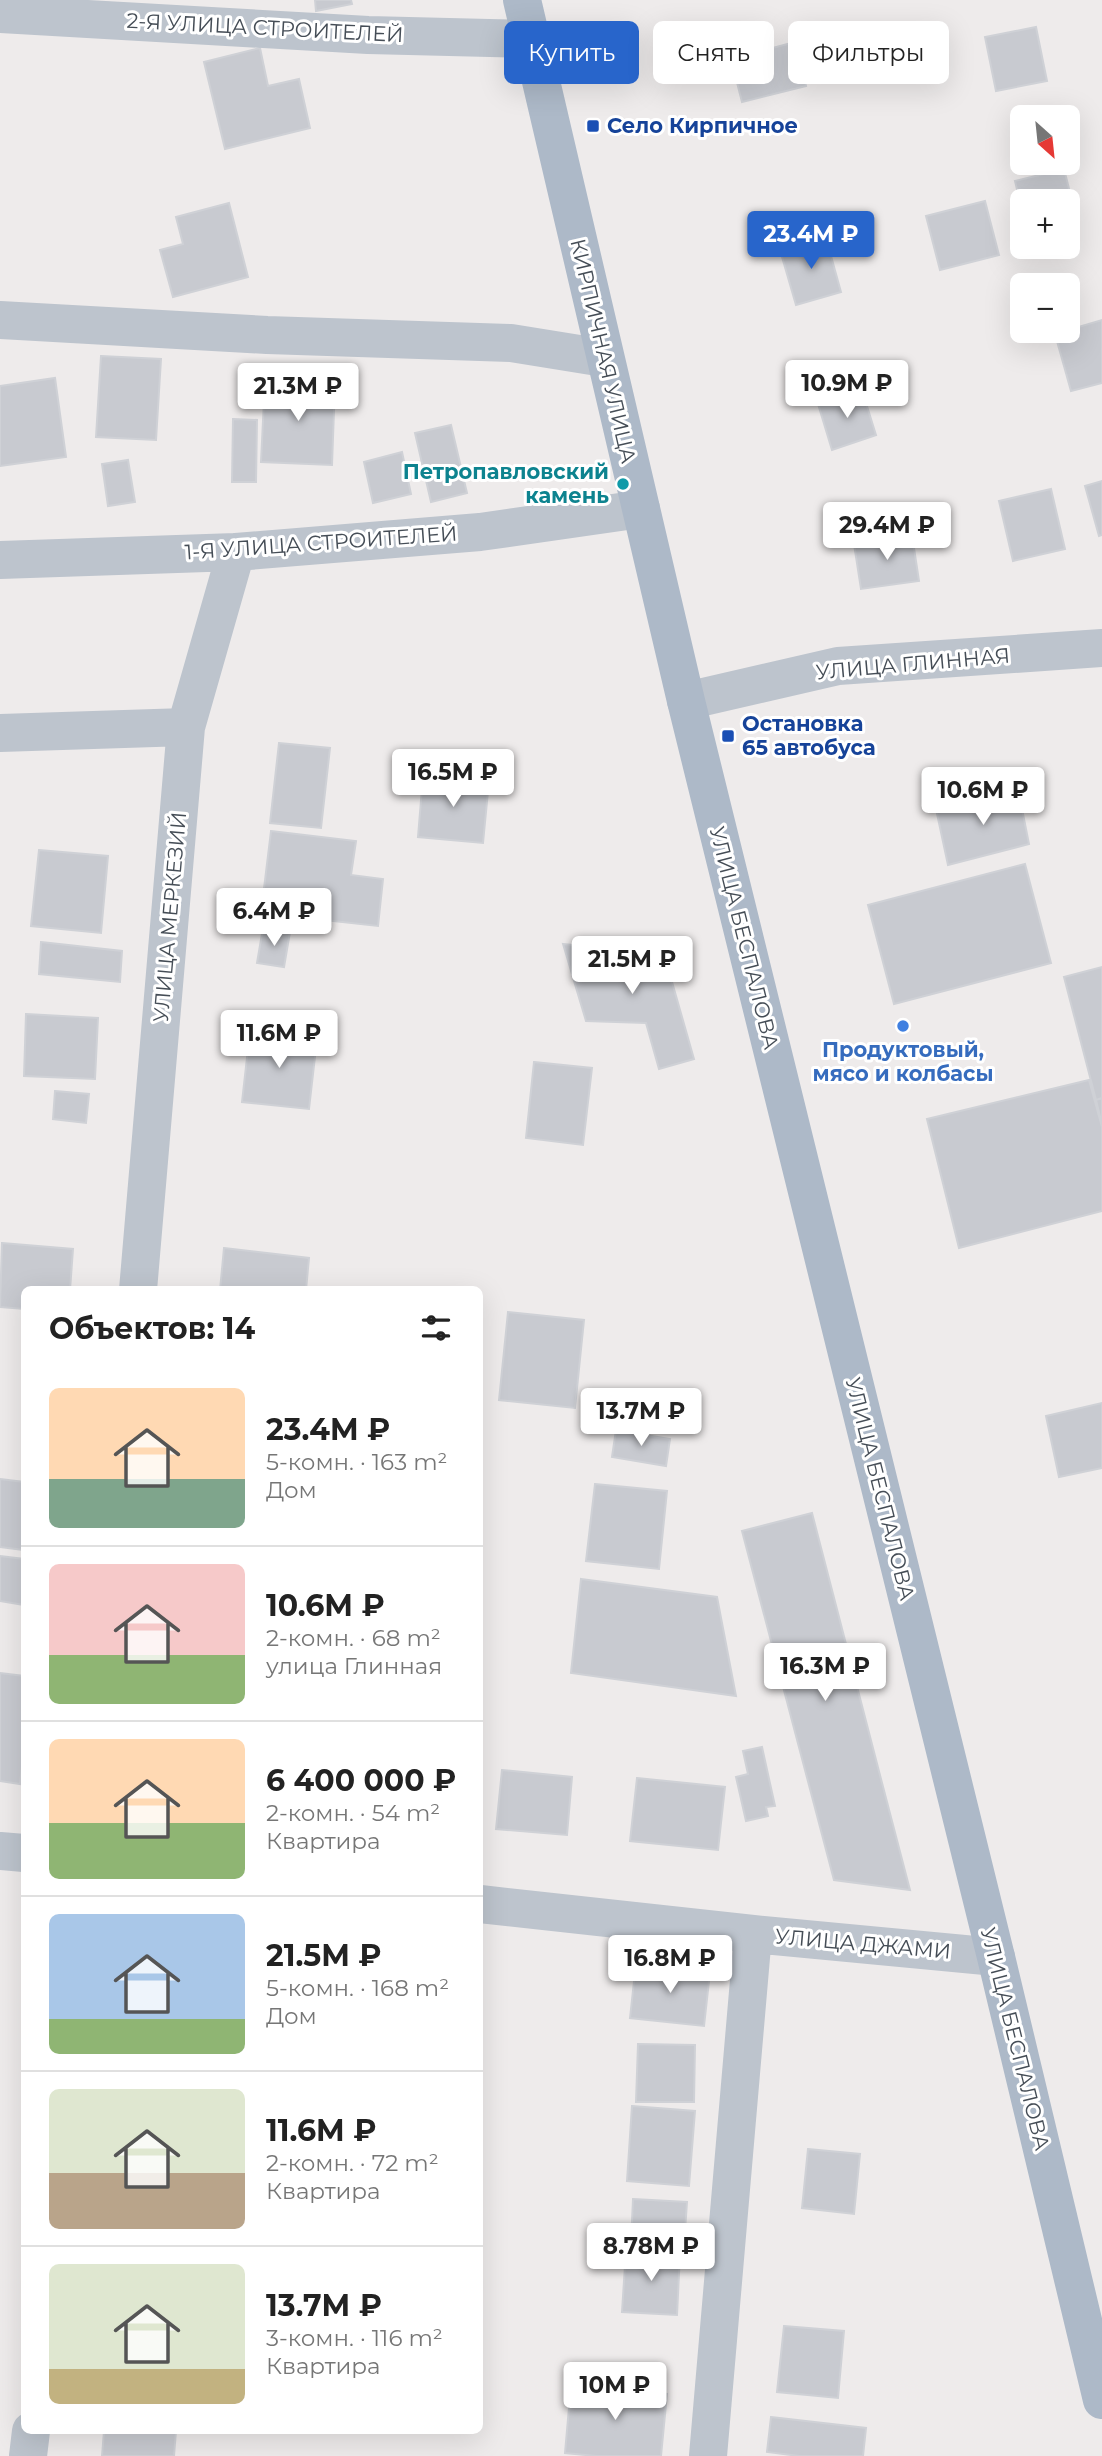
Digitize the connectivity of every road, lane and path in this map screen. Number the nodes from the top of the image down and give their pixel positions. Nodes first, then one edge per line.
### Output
1 (522, 0) edge
2 (0, 14) edge
3 (526, 21) edge
4 (504, 38) edge
5 (540, 84) edge
6 (0, 320) edge
7 (604, 358) junction
8 (641, 509) junction
9 (236, 552) junction
10 (0, 560) edge
11 (1102, 649) edge
12 (686, 701) junction
13 (186, 727) junction
14 (0, 733) edge
15 (138, 1286) edge
16 (0, 1851) edge
17 (21, 1853) edge
18 (483, 1904) edge
19 (754, 1934) junction
20 (996, 1956) junction
21 (1102, 2400) edge
22 (31, 2434) edge
23 (29, 2456) edge
24 (708, 2456) edge

1 - 3 main road, КИРПИЧНАЯ УЛИЦА
2 - 4 street, 2-Я УЛИЦА СТРОИТЕЛЕЙ
5 - 7 main road, КИРПИЧНАЯ УЛИЦА
6 - 7 street
7 - 8 main road, КИРПИЧНАЯ УЛИЦА
8 - 9 street, 1-Я УЛИЦА СТРОИТЕЛЕЙ
8 - 12 main road, КИРПИЧНАЯ УЛИЦА
9 - 10 street, 1-Я УЛИЦА СТРОИТЕЛЕЙ
9 - 13 street, УЛИЦА МЕРКЕЗИЙ
11 - 12 street, УЛИЦА ГЛИННАЯ
12 - 20 main road, УЛИЦА БЕСПАЛОВА
13 - 14 street
13 - 15 street, УЛИЦА МЕРКЕЗИЙ
16 - 17 street
18 - 19 street, УЛИЦА ДЖАМИ
19 - 20 street, УЛИЦА ДЖАМИ
19 - 24 street
20 - 21 main road, УЛИЦА БЕСПАЛОВА
22 - 23 street

